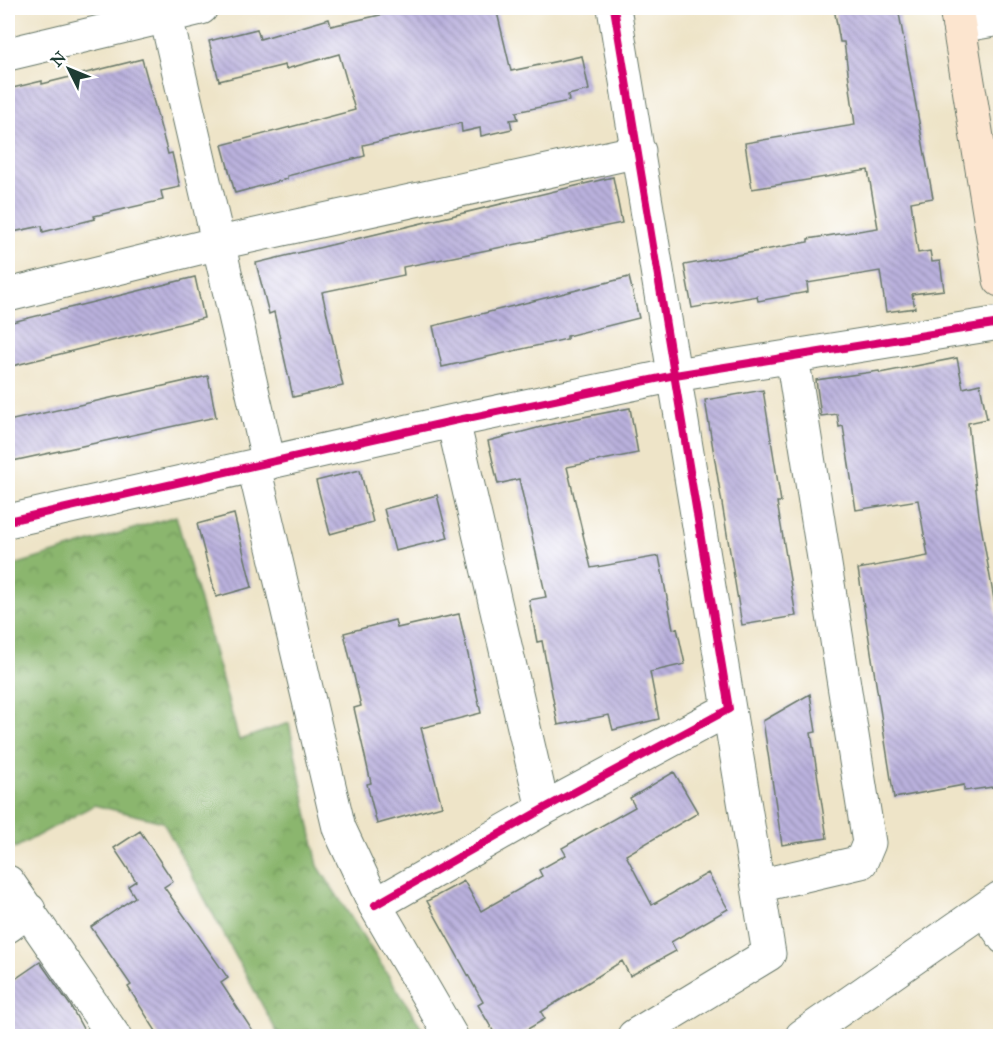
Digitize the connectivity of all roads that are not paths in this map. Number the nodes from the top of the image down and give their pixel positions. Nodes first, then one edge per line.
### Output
1 (201, 8) edge
2 (614, 8) edge
3 (165, 11) edge
4 (958, 17) edge
5 (1000, 19) edge
6 (8, 54) edge
7 (639, 151) junction
8 (219, 243) junction
9 (1000, 280) edge
10 (8, 295) edge
11 (1000, 323) edge
12 (792, 356) junction
13 (675, 375) junction
14 (453, 421) junction
15 (262, 465) junction
16 (8, 521) edge
17 (729, 710) junction
18 (543, 809) junction
19 (8, 882) edge
20 (758, 886) junction
21 (375, 905) junction
22 (990, 906) edge
23 (18, 918) edge
24 (1000, 943) edge
25 (114, 1036) edge
26 (451, 1036) edge
27 (634, 1036) edge
28 (802, 1036) edge

1 - 3 street
2 - 7 street
3 - 6 street
3 - 8 street
4 - 5 street
4 - 9 street
7 - 8 street
7 - 13 street
8 - 10 street
8 - 15 street
11 - 12 street
12 - 13 street
12 - 20 street
13 - 14 street
13 - 17 street
14 - 15 street
14 - 18 street
15 - 16 street
15 - 21 street
17 - 18 street
17 - 20 street
18 - 21 street
19 - 23 street
20 - 27 street
21 - 26 street
22 - 24 lane
22 - 28 street
23 - 25 street

